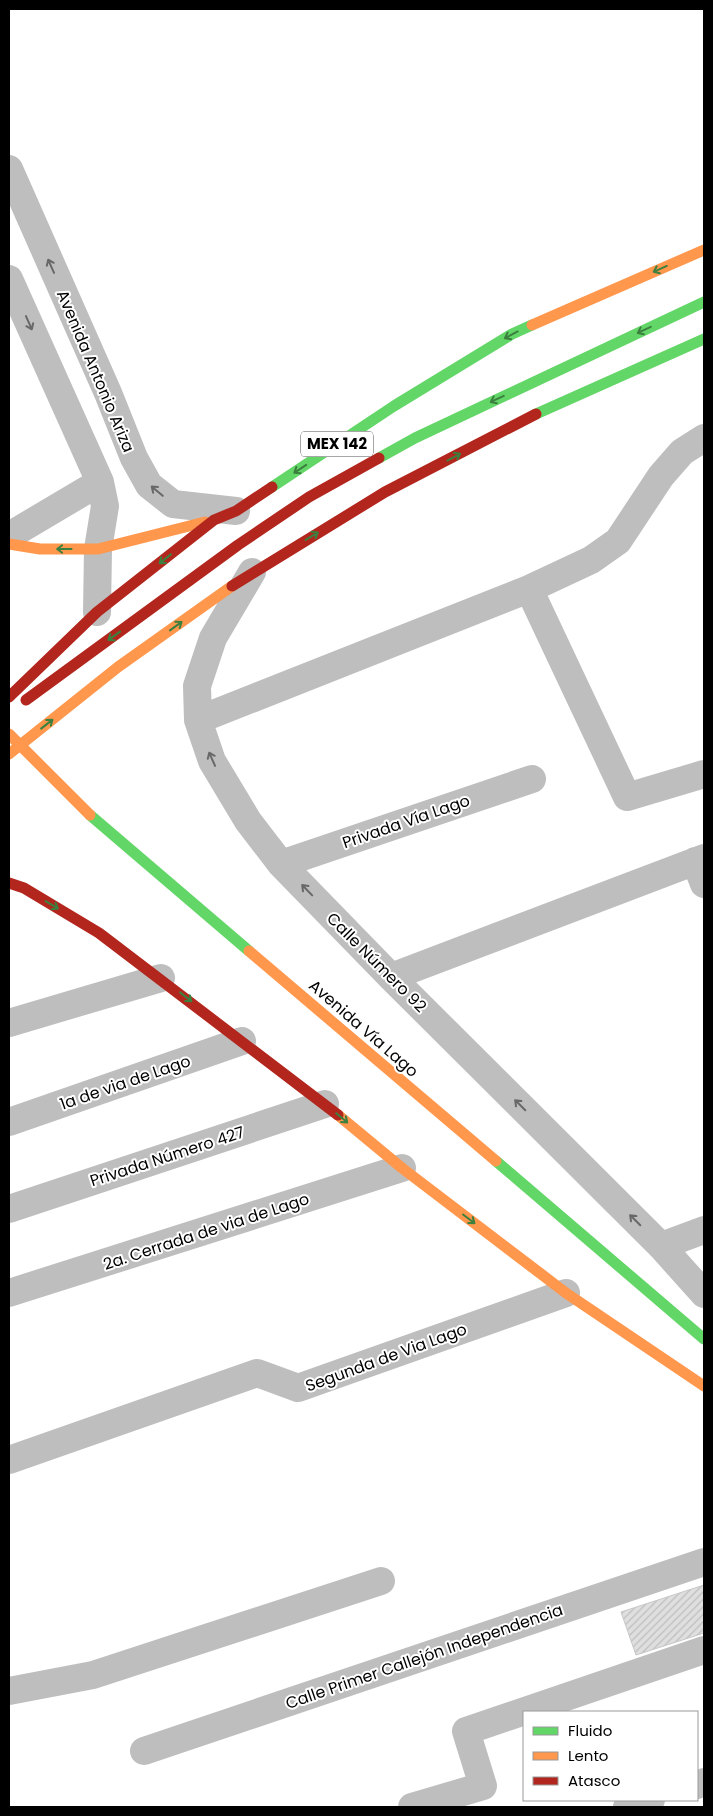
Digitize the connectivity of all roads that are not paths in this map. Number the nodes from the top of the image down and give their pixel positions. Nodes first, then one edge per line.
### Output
1 (9, 169) edge
2 (704, 250) edge
3 (9, 279) edge
4 (704, 302) edge
5 (704, 339) edge
6 (704, 438) edge
7 (100, 482) junction
8 (225, 516) junction
9 (9, 536) edge
10 (9, 544) edge
11 (98, 549) junction
12 (252, 572) junction
13 (529, 588) junction
14 (97, 612) junction
15 (12, 702) edge
16 (198, 720) junction
17 (9, 734) edge
18 (9, 754) edge
19 (704, 774) edge
20 (532, 779) dead end
21 (281, 864) junction
22 (701, 868) edge
23 (9, 883) edge
24 (391, 977) junction
25 (161, 978) junction
26 (9, 1023) edge
27 (242, 1041) junction
28 (325, 1104) junction
29 (9, 1122) edge
30 (402, 1168) junction
31 (9, 1209) edge
32 (704, 1230) edge
33 (661, 1246) junction
34 (9, 1293) edge
35 (566, 1293) junction
36 (704, 1294) edge
37 (704, 1339) edge
38 (704, 1386) edge
39 (9, 1460) edge
40 (704, 1562) edge
41 (382, 1581) dead end
42 (704, 1650) edge
43 (9, 1691) edge
44 (525, 1711) edge
45 (523, 1712) edge
46 (144, 1751) dead end
47 (648, 1801) edge
48 (412, 1807) edge
49 (628, 1807) edge

8 -> 1 street, Avenida Antonio Ariza
2 -> 8 main road, MEX 142
3 -> 7 street
4 -> 15 main road
12 -> 5 main road
6 - 13 street
7 - 9 street
7 - 11 street
8 - 11 main road
8 -> 14 main road, MEX 142
11 -> 10 main road
11 - 14 street
12 - 16 street, Calle Número 92
18 -> 12 main road
13 - 16 street
13 - 19 street
14 - 15 main road, MEX 142
21 -> 16 street, Calle Número 92
17 - 37 main road, Avenida Vía Lago, bridge
20 - 21 street, Privada Vía Lago
24 -> 21 street, Calle Número 92
22 - 24 street
23 -> 25 main road
33 -> 24 street, Calle Número 92
25 - 26 street
25 -> 27 main road
27 - 28 main road
27 - 29 street, 1a de via de Lago
28 -> 30 main road
28 - 31 street, Privada Número 427
30 - 34 street, 2a. Cerrada de via de Lago
30 -> 35 main road
32 - 33 street
33 - 36 street, Calle Número 92
35 - 38 main road
35 - 39 street, Segunda de Via Lago
40 - 46 street, Calle Primer Callejón Independencia
41 - 43 street
42 - 44 street
45 - 48 street
47 - 49 street

